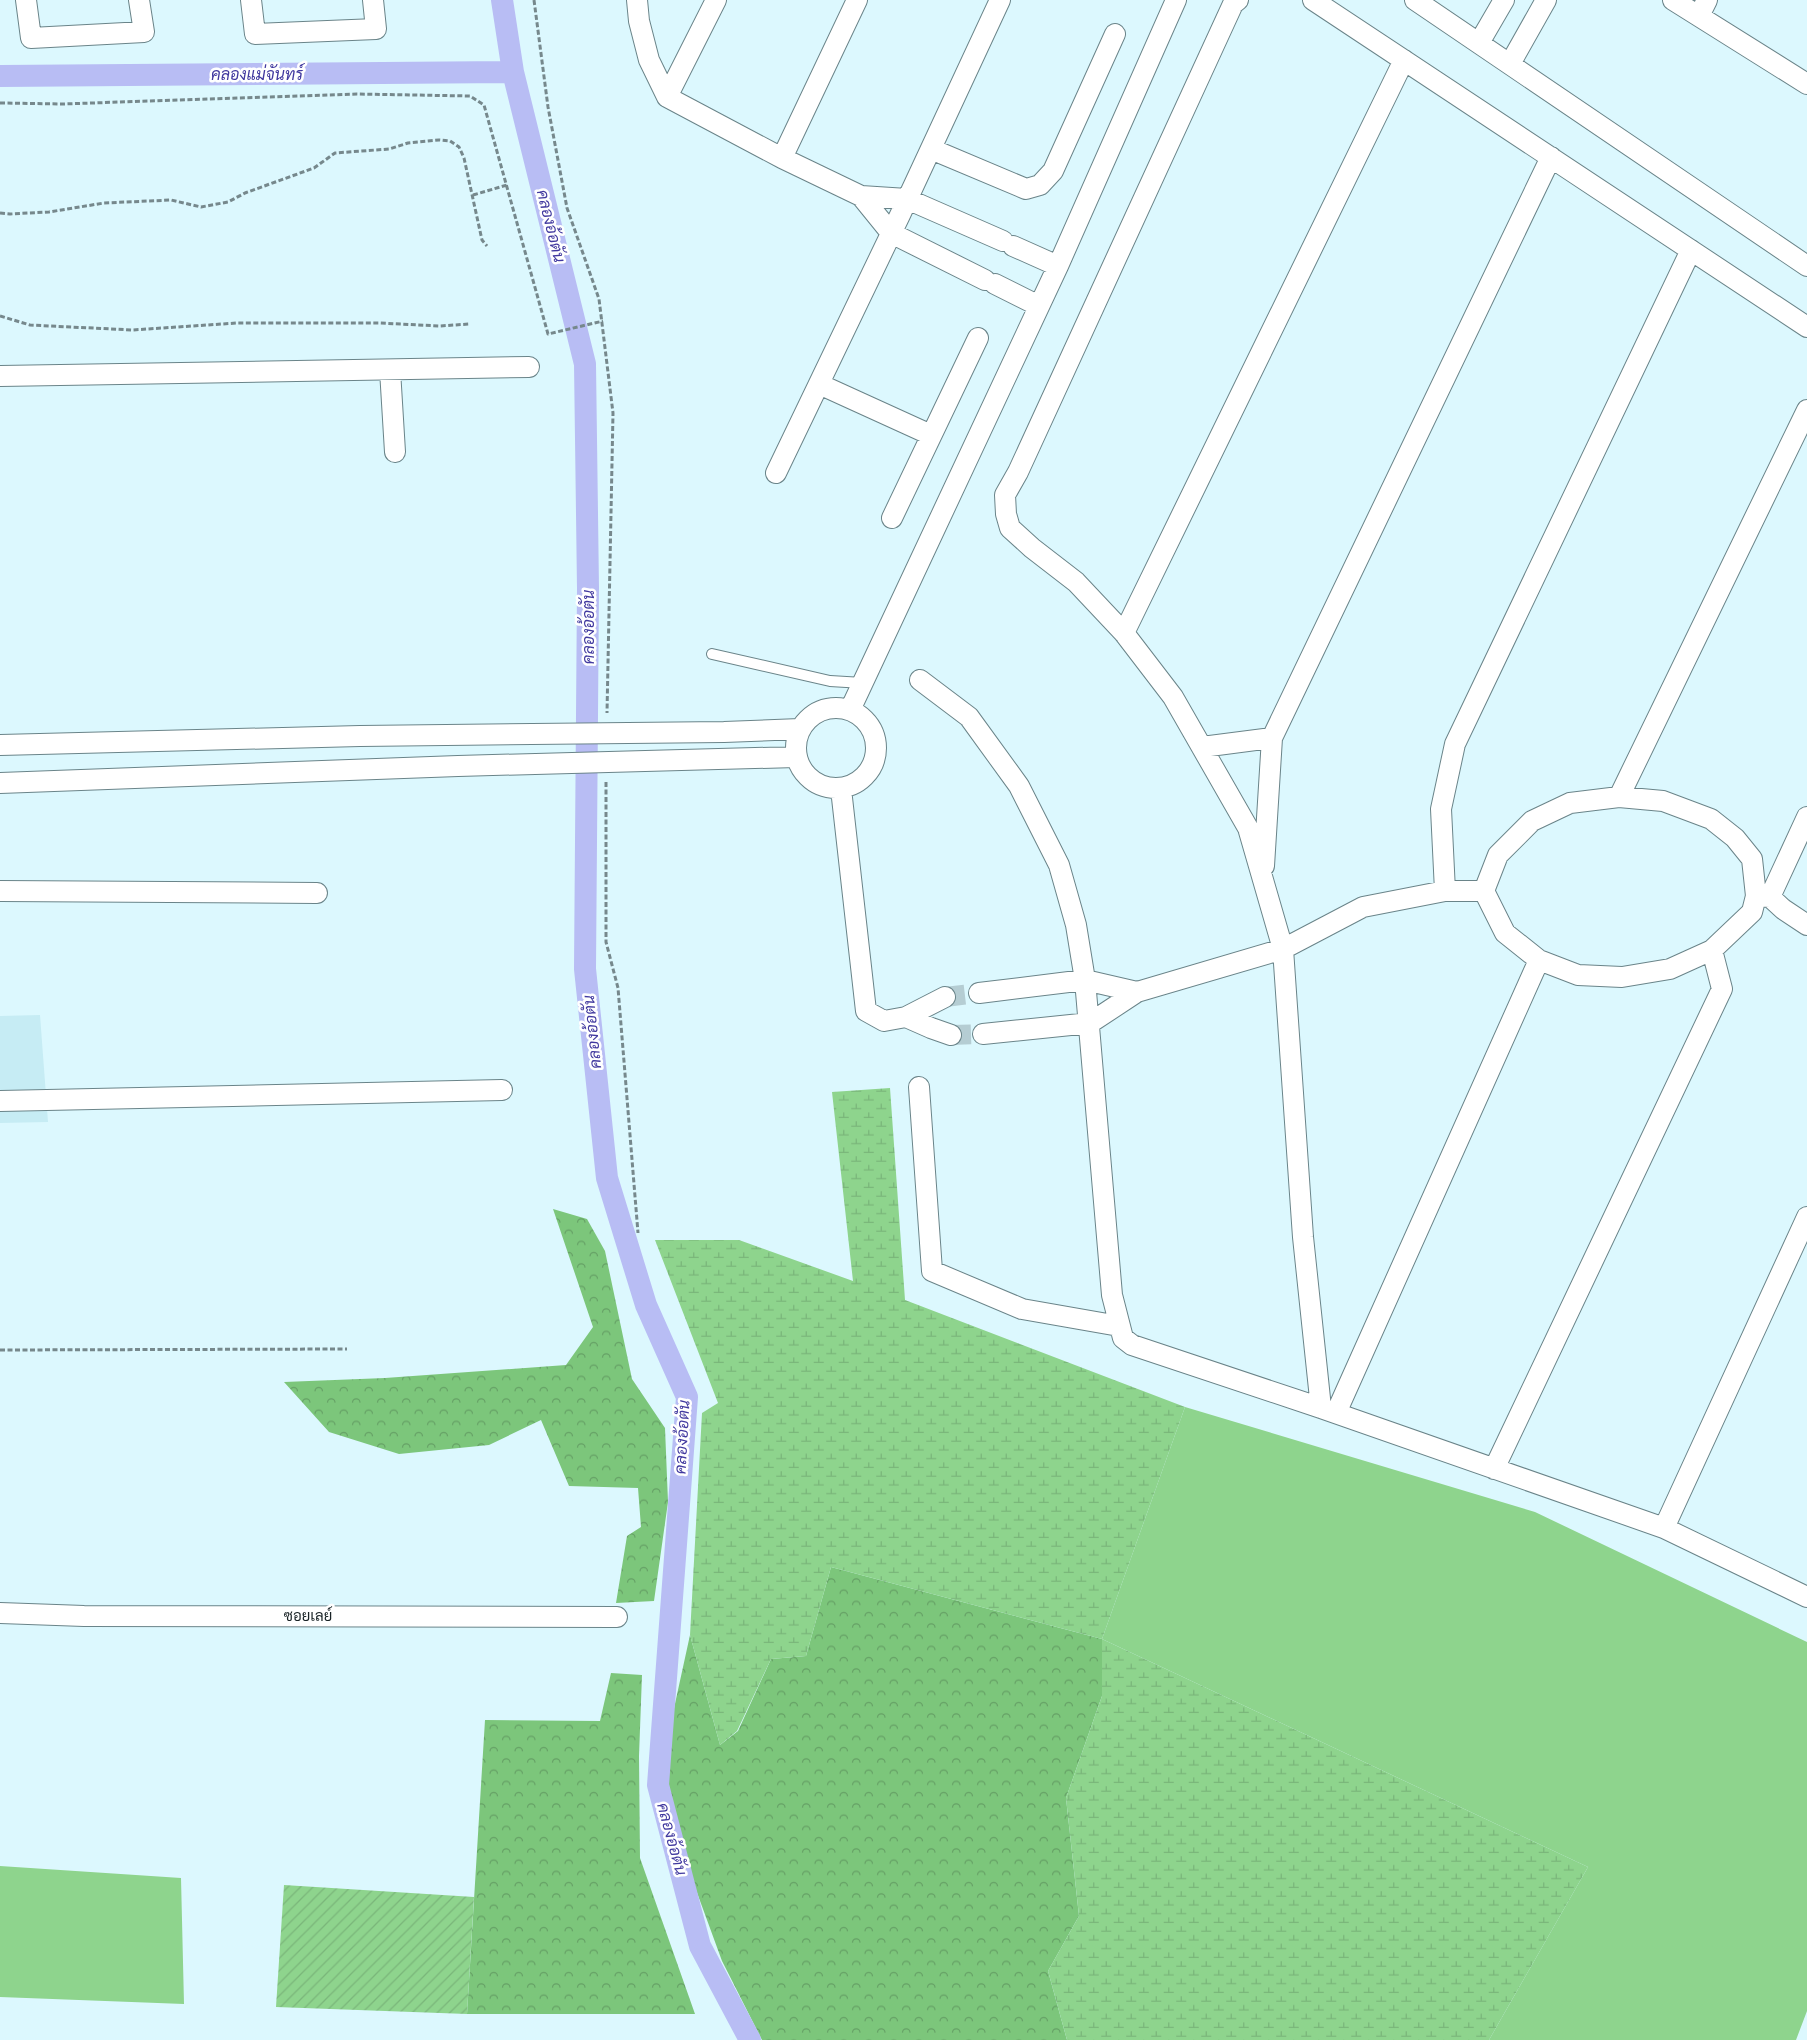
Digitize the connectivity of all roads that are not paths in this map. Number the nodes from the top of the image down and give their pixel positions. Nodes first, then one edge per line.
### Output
1 (26, 0) edge
2 (139, 0) edge
3 (251, 0) edge
4 (372, 0) edge
5 (637, 0) edge
6 (716, 0) edge
7 (857, 0) edge
8 (1000, 0) edge
9 (1176, 0) edge
10 (1238, 0) edge
11 (1313, 0) edge
12 (1415, 0) edge
13 (1504, 0) edge
14 (1546, 0) edge
15 (1673, 0) edge
16 (1703, 8) edge
17 (1116, 34) dead end
18 (1479, 43) junction
19 (1404, 60) junction
20 (1510, 64) junction
21 (1807, 84) edge
22 (667, 97) junction
23 (931, 149) junction
24 (1551, 157) junction
25 (782, 158) junction
26 (862, 196) junction
27 (907, 199) junction
28 (891, 233) junction
29 (1691, 250) junction
30 (1058, 266) junction
31 (1807, 266) edge
32 (1040, 306) junction
33 (1807, 327) edge
34 (978, 338) dead end
35 (529, 367) dead end
36 (390, 370) junction
37 (0, 376) edge
38 (818, 384) junction
39 (1807, 410) edge
40 (931, 435) junction
41 (395, 452) dead end
42 (776, 473) dead end
43 (892, 518) dead end
44 (1124, 633) junction
45 (712, 654) dead end
46 (920, 680) dead end
47 (863, 683) junction
48 (850, 710) junction
49 (800, 729) junction
50 (1272, 738) junction
51 (0, 746) edge
52 (1202, 747) junction
53 (796, 757) junction
54 (0, 783) edge
55 (841, 789) junction
56 (1619, 797) junction
57 (1807, 817) edge
58 (1263, 880) junction
59 (0, 891) edge
60 (1445, 891) junction
61 (1484, 891) junction
62 (317, 893) dead end
63 (1763, 896) junction
64 (1807, 925) edge
65 (1283, 949) junction
66 (1712, 950) junction
67 (1539, 960) junction
68 (1085, 980) junction
69 (1136, 992) junction
70 (979, 993) tunnel mouth
71 (945, 998) tunnel mouth
72 (906, 1017) junction
73 (1090, 1023) junction
74 (951, 1034) tunnel mouth
75 (983, 1034) tunnel mouth
76 (919, 1087) dead end
77 (502, 1090) dead end
78 (0, 1101) edge
79 (1807, 1217) edge
80 (1119, 1326) junction
81 (1329, 1411) junction
82 (1494, 1468) junction
83 (1664, 1528) junction
84 (1807, 1597) edge
85 (0, 1613) edge
86 (617, 1617) dead end

1 - 2 street
3 - 4 street
5 - 22 street
6 - 22 street
7 - 25 street
8 - 23 street
9 - 30 street
10 - 44 street
11 - 19 street
12 - 18 street
13 - 18 street
14 - 20 street
15 - 16 street
16 - 21 street
17 - 23 street
18 - 20 street
19 - 24 street
19 - 44 street
20 - 31 street
22 - 25 street
23 - 27 street
24 - 29 street
24 - 50 street
25 - 26 street
26 - 27 street
26 - 28 street
27 - 28 street
27 - 30 street
28 - 32 street
28 - 38 street
29 - 33 street
29 - 60 street
30 - 32 street
32 - 47 street
34 - 40 street
35 - 36 street
36 - 37 street
36 - 41 street
38 - 40 street
38 - 42 street
39 - 56 street
40 - 43 street
44 - 52 street
45 - 47 lane
46 - 68 street
47 - 48 street
48 - 49 street
48 - 55 street
49 - 51 street
49 - 53 street
50 - 52 street
50 - 58 street
52 - 58 street
53 - 54 street
53 - 55 street
55 - 72 street
56 - 61 street
56 - 63 street
57 - 63 street
58 - 65 street
59 - 62 street
60 - 61 street
60 - 65 street
61 - 67 street
63 - 64 street
63 - 66 street
65 - 69 street
65 - 81 street
66 - 67 street
66 - 82 street
67 - 81 street
68 - 69 street
68 - 70 street
68 - 73 street
69 - 73 street
71 - 72 street
72 - 74 street
73 - 75 street
73 - 80 street
76 - 80 street
77 - 78 street
79 - 83 street
80 - 81 street
81 - 82 street
82 - 83 street
83 - 84 street
85 - 86 street, ซอยเลย์

